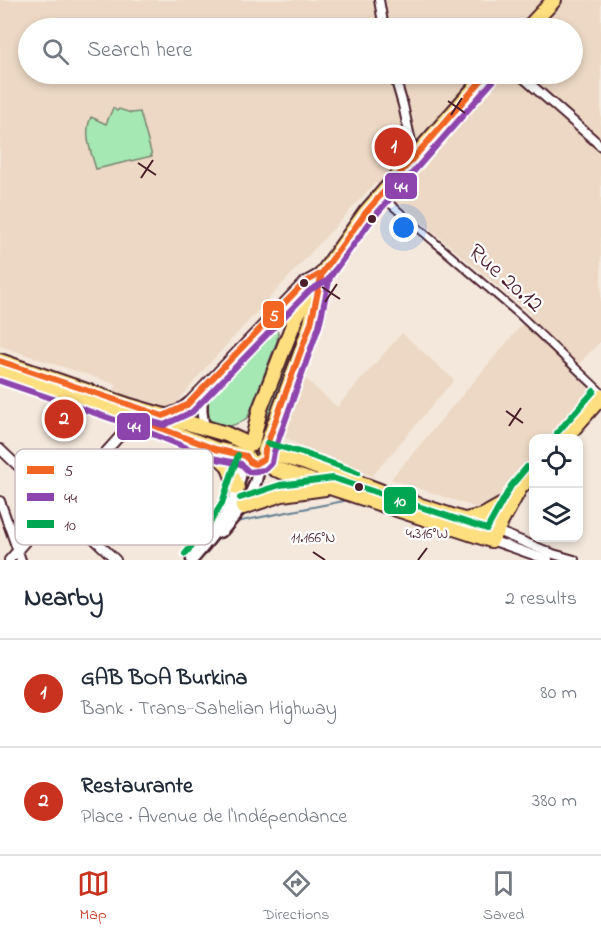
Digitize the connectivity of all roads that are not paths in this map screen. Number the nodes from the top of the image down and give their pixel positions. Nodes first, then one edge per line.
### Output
1 (379, 0) edge
2 (554, 0) edge
3 (382, 18) edge
4 (537, 18) edge
5 (397, 84) edge
6 (478, 84) edge
7 (530, 84) edge
8 (601, 146) edge
9 (414, 158) junction
10 (381, 196) junction
11 (322, 273) junction
12 (1, 371) edge
13 (202, 391) junction
14 (601, 394) edge
15 (163, 416) junction
16 (136, 418) junction
17 (204, 426) junction
18 (567, 434) edge
19 (205, 446) junction
20 (0, 449) edge
21 (109, 449) edge
22 (210, 449) edge
23 (213, 451) edge
24 (256, 454) junction
25 (15, 464) edge
26 (529, 479) edge
27 (237, 488) junction
28 (332, 488) junction
29 (518, 491) junction
30 (0, 501) edge
31 (504, 504) junction
32 (243, 507) junction
33 (463, 520) junction
34 (216, 533) junction
35 (490, 534) junction
36 (213, 536) edge
37 (15, 542) edge
38 (16, 545) edge
39 (23, 545) edge
40 (100, 545) edge
41 (205, 545) edge
42 (18, 550) junction
43 (9, 560) edge
44 (21, 560) edge
45 (116, 560) edge
46 (192, 560) edge
47 (548, 560) edge
48 (574, 560) edge

1 - 3 street
2 - 4 highway
5 - 9 street
6 - 9 highway
7 - 8 street
9 - 10 highway
10 - 11 highway
10 - 14 street, Rue 20.12
11 - 13 street
11 - 24 highway
12 - 15 highway
12 - 16 highway
13 - 15 street
13 - 17 street
14 - 18 highway
15 - 17 highway
16 - 19 highway
16 - 21 street
17 - 24 highway
19 - 22 highway
19 - 24 highway
20 - 25 street
23 - 27 highway
24 - 27 main road
24 - 28 highway
24 - 32 main road
24 - 33 highway
26 - 29 highway
27 - 34 main road
28 - 32 highway
28 - 35 highway
29 - 31 highway
29 - 35 highway
30 - 37 street
31 - 33 highway
31 - 35 highway
32 - 34 main road
33 - 35 highway
34 - 36 main road
35 - 47 street
35 - 48 street
38 - 42 street
39 - 42 street
40 - 45 street
41 - 46 main road
42 - 43 street
42 - 44 street

